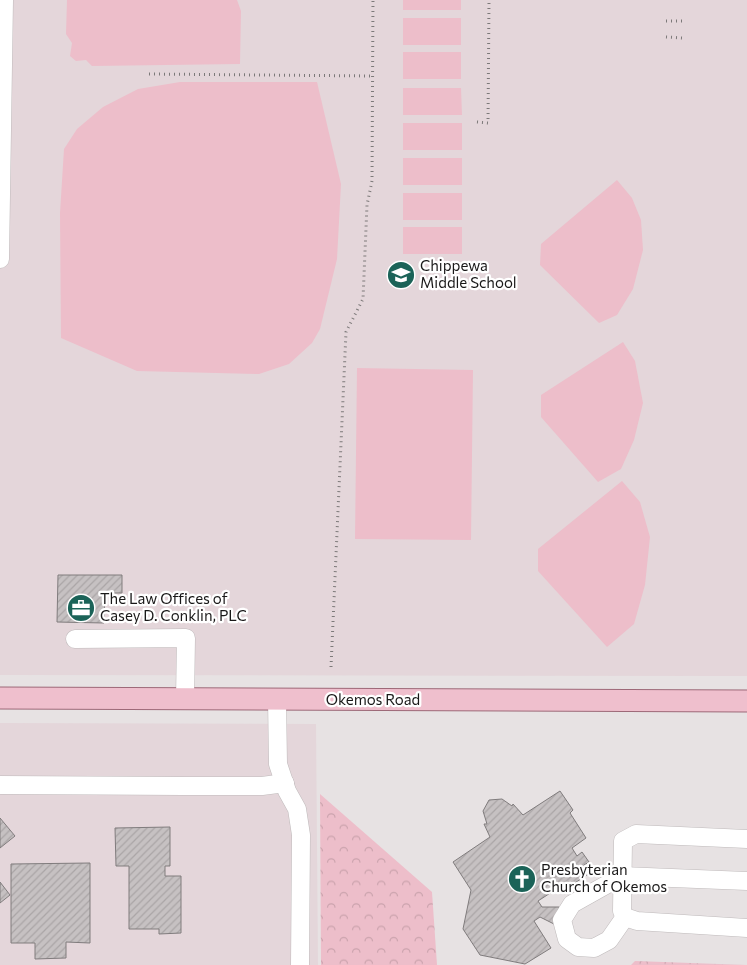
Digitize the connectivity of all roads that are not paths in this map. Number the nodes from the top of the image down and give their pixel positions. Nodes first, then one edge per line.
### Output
1 (4, 0) edge
2 (0, 216) edge
3 (0, 259) edge
4 (75, 639) dead end
5 (0, 698) edge
6 (185, 699) junction
7 (277, 700) junction
8 (747, 701) edge
9 (285, 783) junction
10 (0, 785) edge
11 (747, 839) edge
12 (622, 876) junction
13 (747, 881) edge
14 (625, 917) junction
15 (747, 928) edge
16 (300, 965) edge

1 - 2 lane
2 - 3 lane
4 - 6 lane
5 - 6 main road, Okemos Road
6 - 7 main road, Okemos Road
7 - 8 main road, Okemos Road
7 - 9 lane
9 - 10 lane
9 - 16 lane
11 - 12 lane
12 - 13 lane
12 - 14 lane
12 - 14 lane
14 - 15 lane

